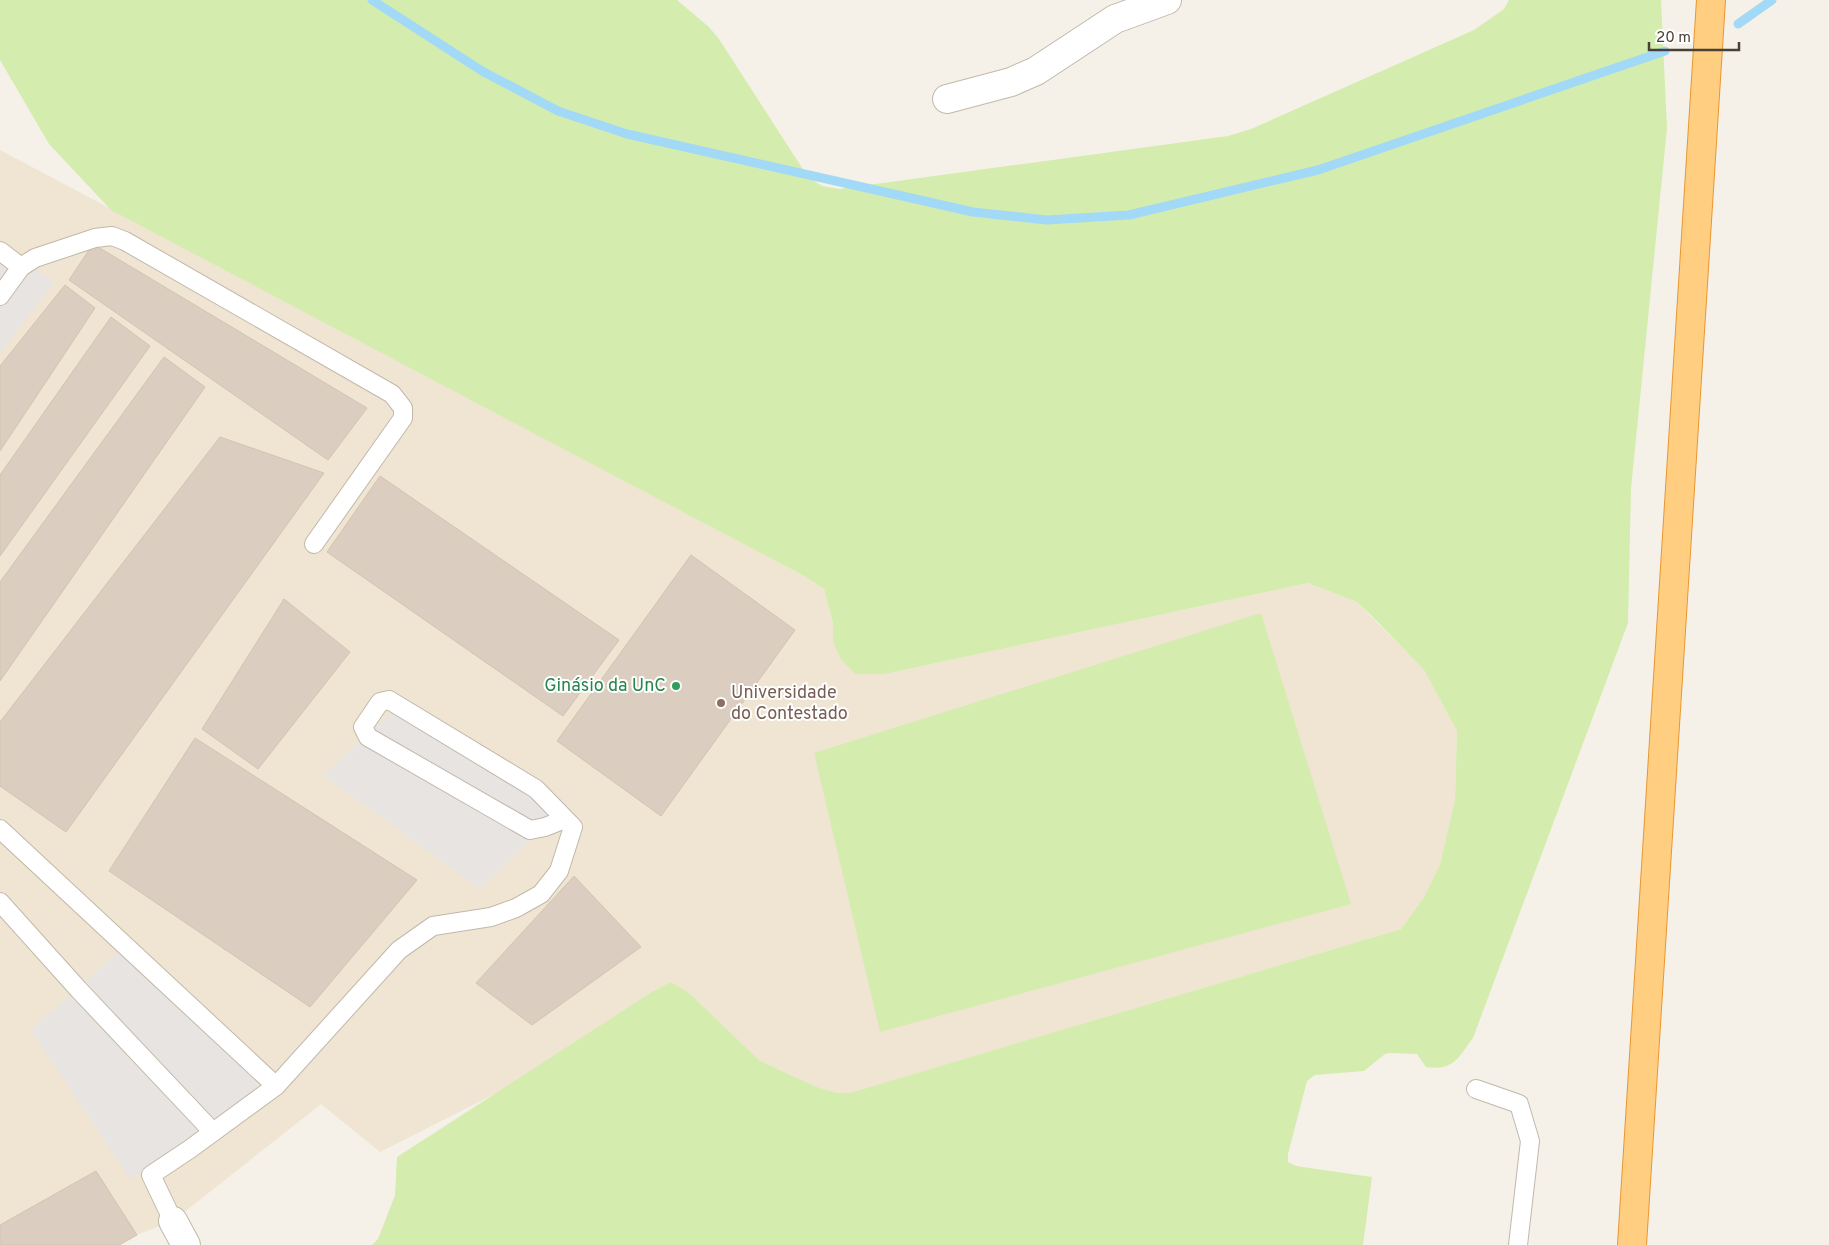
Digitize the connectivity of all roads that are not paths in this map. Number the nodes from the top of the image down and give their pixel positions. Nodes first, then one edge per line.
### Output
1 (1166, 0) edge
2 (1711, 0) edge
3 (947, 99) dead end
4 (0, 251) edge
5 (20, 267) junction
6 (0, 296) edge
7 (314, 544) dead end
8 (565, 819) junction
9 (0, 829) edge
10 (0, 902) edge
11 (276, 1086) junction
12 (1476, 1089) dead end
13 (213, 1132) junction
14 (173, 1221) joint
15 (186, 1245) edge
16 (1518, 1245) edge
17 (1632, 1245) edge

1 - 3 street
2 - 17 highway
4 - 5 lane
5 - 6 lane
5 - 7 lane
8 - 8 lane
8 - 11 lane
9 - 11 lane
10 - 13 lane
11 - 13 lane
12 - 16 lane
13 - 14 lane
14 - 15 street

